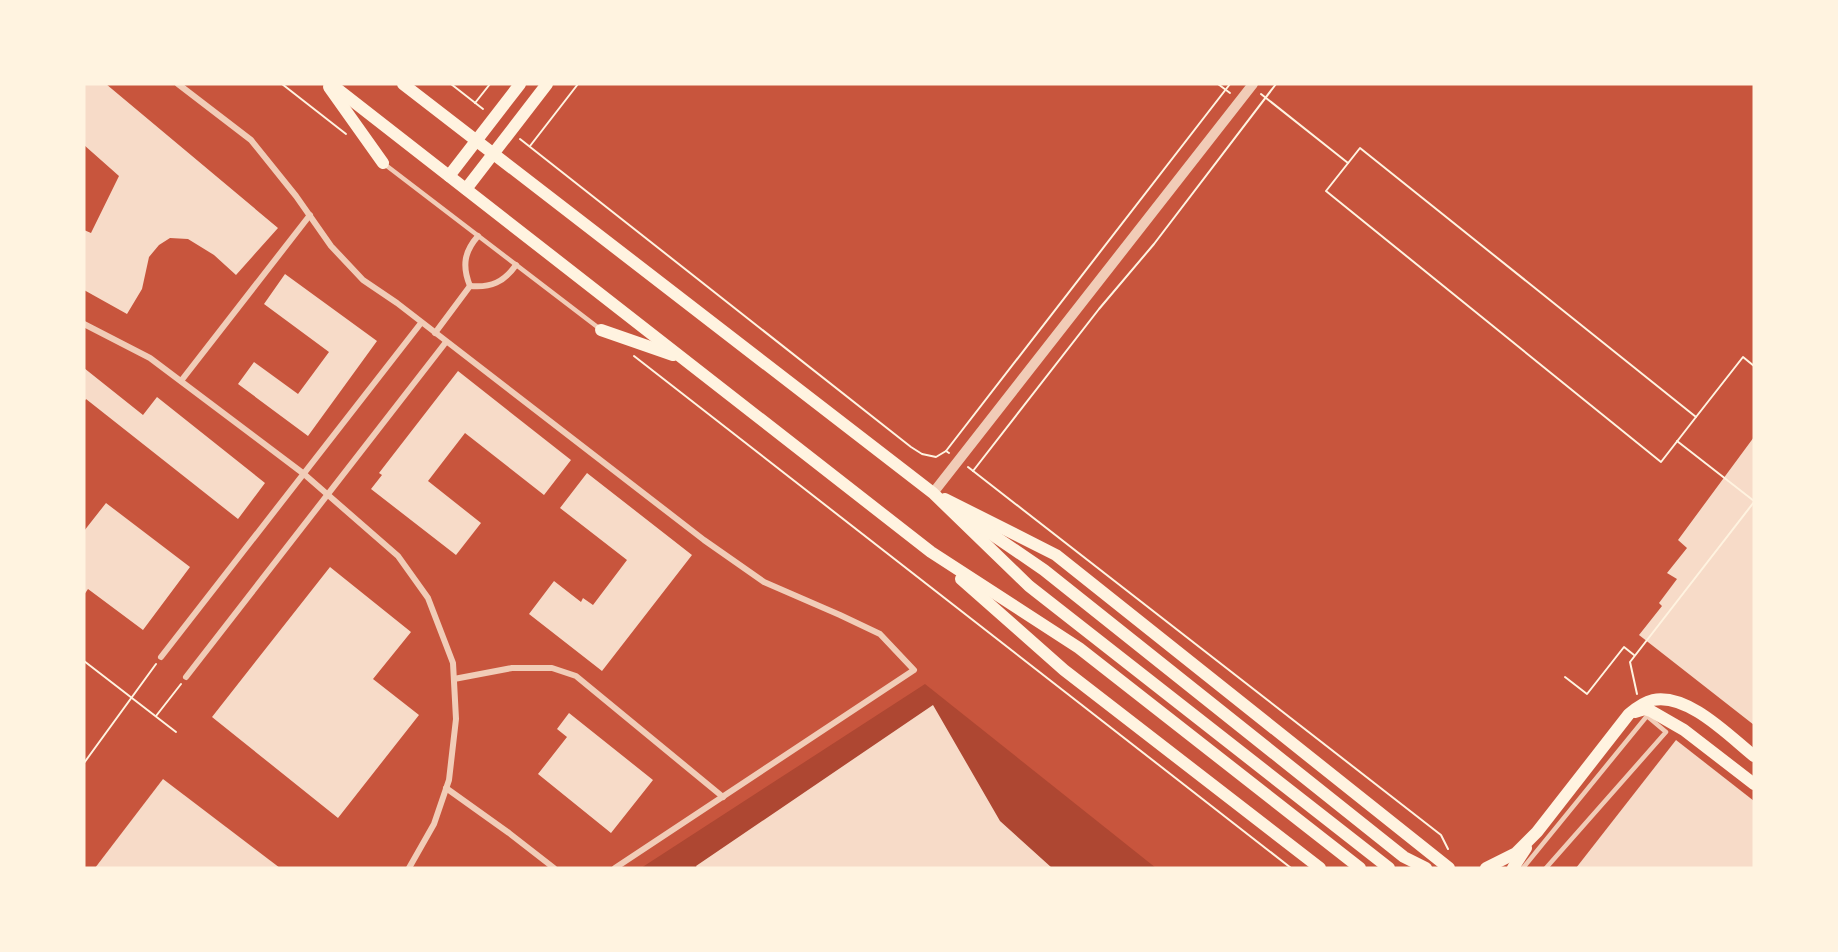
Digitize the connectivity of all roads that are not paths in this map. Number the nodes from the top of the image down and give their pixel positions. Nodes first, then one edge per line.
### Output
1 (178, 84) edge
2 (329, 84) edge
3 (403, 84) edge
4 (520, 84) edge
5 (547, 84) edge
6 (1252, 85) edge
7 (476, 141) junction
8 (493, 154) junction
9 (383, 163) joint
10 (449, 176) junction
11 (466, 189) junction
12 (310, 215) junction
13 (478, 236) junction
14 (516, 264) junction
15 (470, 286) junction
16 (421, 323) junction
17 (84, 324) edge
18 (601, 330) joint
19 (435, 333) junction
20 (446, 342) junction
21 (682, 358) junction
22 (181, 381) junction
23 (304, 474) junction
24 (933, 493) junction
25 (328, 494) junction
26 (931, 552) junction
27 (161, 657) road end
28 (186, 677) road end
29 (454, 679) junction
30 (1629, 714) junction
31 (1754, 756) edge
32 (1754, 784) edge
33 (446, 789) junction
34 (723, 797) junction
35 (1537, 832) junction
36 (409, 868) edge
37 (554, 868) edge
38 (615, 868) edge
39 (1320, 868) edge
40 (1360, 868) edge
41 (1389, 868) edge
42 (1426, 868) edge
43 (1449, 868) edge
44 (1486, 868) edge
45 (1513, 868) edge
46 (1523, 868) edge
47 (1546, 868) edge

1 - 12 street
2 - 9 main road
2 - 10 main road
3 - 7 main road
4 - 7 main road
5 - 8 main road
6 - 24 street
7 - 8 main road
7 - 10 main road
8 - 11 main road
8 - 24 main road
9 - 13 lane
10 - 11 main road
11 - 21 main road
12 - 16 street
12 - 22 street
13 - 14 lane
13 - 15 street
14 - 15 street
14 - 18 lane
15 - 19 street
16 - 19 street
16 - 23 street
17 - 22 street
18 - 21 main road
19 - 20 street
20 - 25 street
20 - 34 street
21 - 26 main road
22 - 23 street
23 - 25 street
23 - 27 street
24 - 41 main road
24 - 42 main road
24 - 43 main road
25 - 28 street
25 - 29 street
26 - 39 main road
26 - 40 main road
29 - 33 street
29 - 34 street
30 - 31 main road
30 - 32 main road
30 - 35 main road
33 - 36 street
33 - 37 street
34 - 38 street
35 - 44 main road
35 - 45 main road
46 - 47 lane

